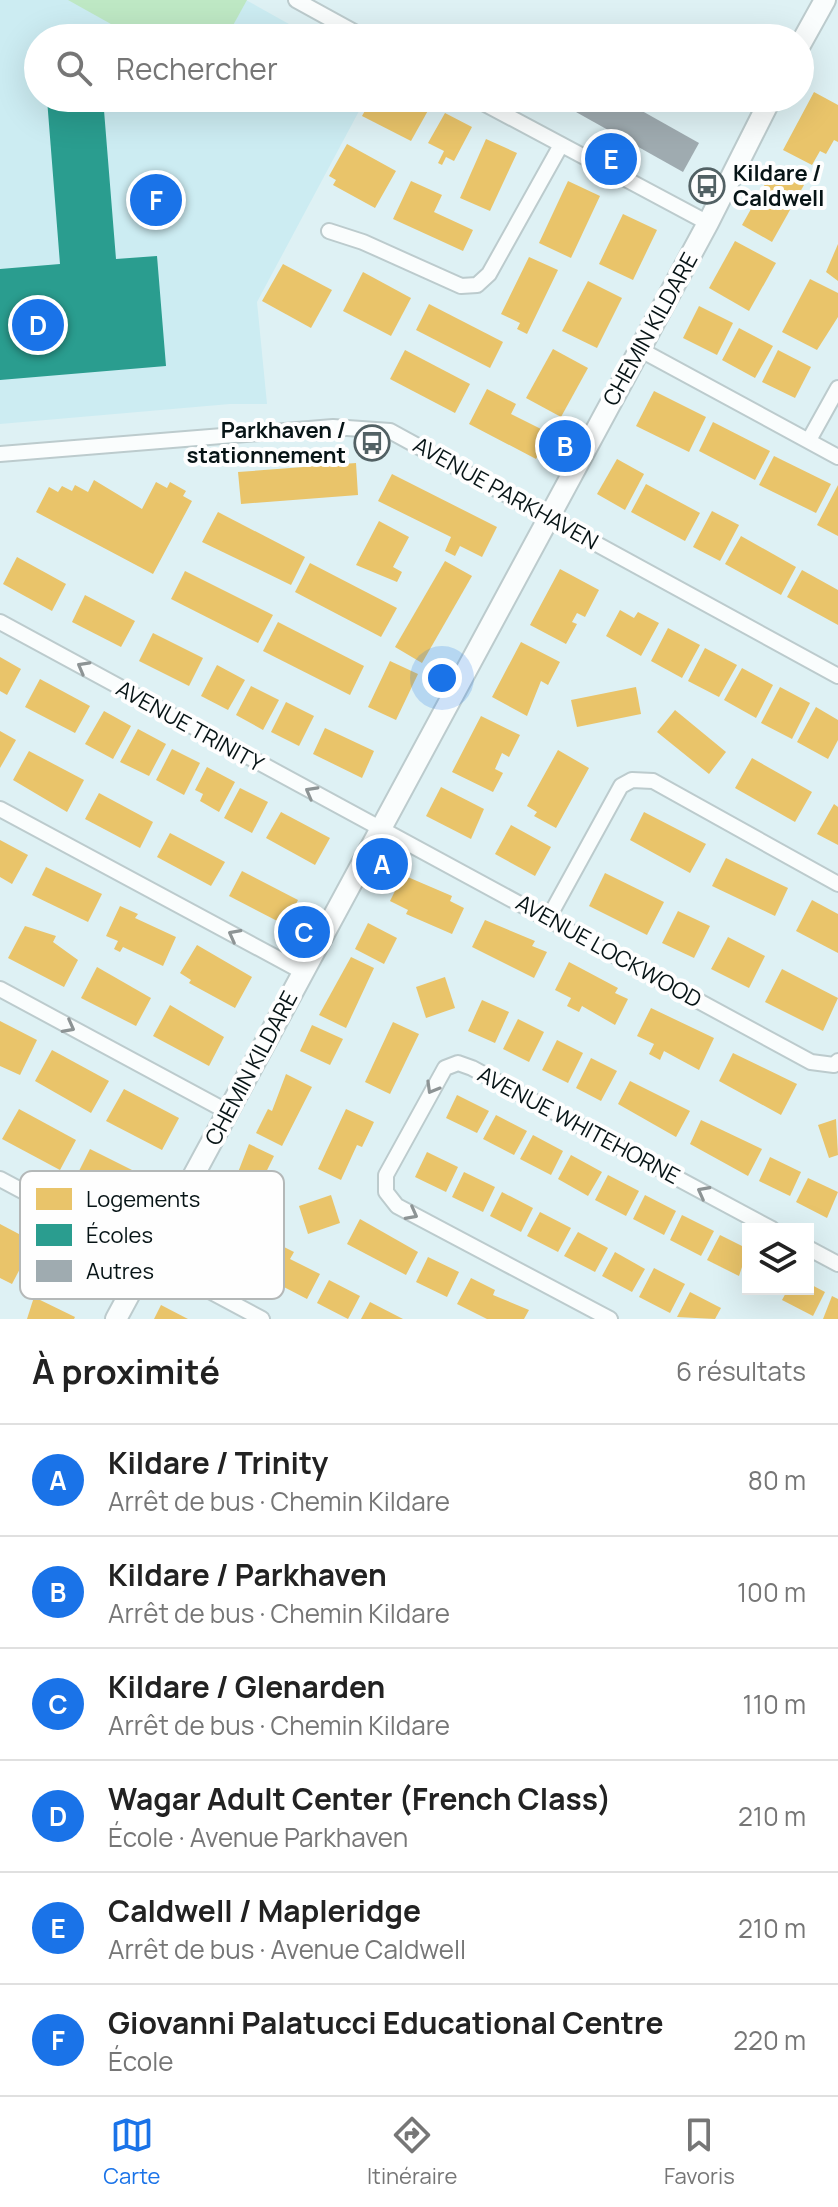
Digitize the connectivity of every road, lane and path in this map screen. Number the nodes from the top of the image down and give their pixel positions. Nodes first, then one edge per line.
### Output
1 (296, 0) edge
2 (825, 0) edge
3 (340, 24) edge
4 (812, 24) edge
5 (500, 112) edge
6 (764, 112) edge
7 (561, 145) junction
8 (708, 223) junction
9 (329, 231) dead end
10 (639, 349) junction
11 (838, 388) edge
12 (809, 440) junction
13 (0, 454) edge
14 (838, 457) edge
15 (548, 517) junction
16 (0, 622) edge
17 (838, 676) edge
18 (0, 809) edge
19 (381, 828) junction
20 (838, 884) edge
21 (549, 917) junction
22 (303, 972) junction
23 (0, 989) edge
24 (838, 1061) edge
25 (228, 1112) junction
26 (196, 1171) edge
27 (0, 1179) edge
28 (20, 1190) edge
29 (761, 1223) edge
30 (814, 1251) edge
31 (838, 1264) edge
32 (126, 1299) edge
33 (225, 1299) edge
34 (116, 1319) edge
35 (262, 1319) edge
36 (610, 1319) edge

1 - 3 street
2 - 4 street
5 - 7 street
6 - 8 street, CHEMIN KILDARE
7 - 8 street
7 - 9 street
8 - 10 street, CHEMIN KILDARE
10 - 12 street
10 - 15 street, CHEMIN KILDARE
11 - 12 street
12 - 14 street
13 - 15 street, AVENUE PARKHAVEN
15 - 17 street, AVENUE PARKHAVEN
15 - 19 street, CHEMIN KILDARE
19 -> 16 street, AVENUE TRINITY
22 -> 18 street
19 - 21 street, AVENUE LOCKWOOD
19 - 22 street, CHEMIN KILDARE
20 - 21 street
21 - 24 street, AVENUE LOCKWOOD
22 - 25 street, CHEMIN KILDARE
23 -> 25 street
25 - 26 street, CHEMIN KILDARE
27 - 28 street
29 -> 36 street, AVENUE WHITEHORNE
30 - 31 street
32 - 34 street, CHEMIN KILDARE
33 - 35 street

